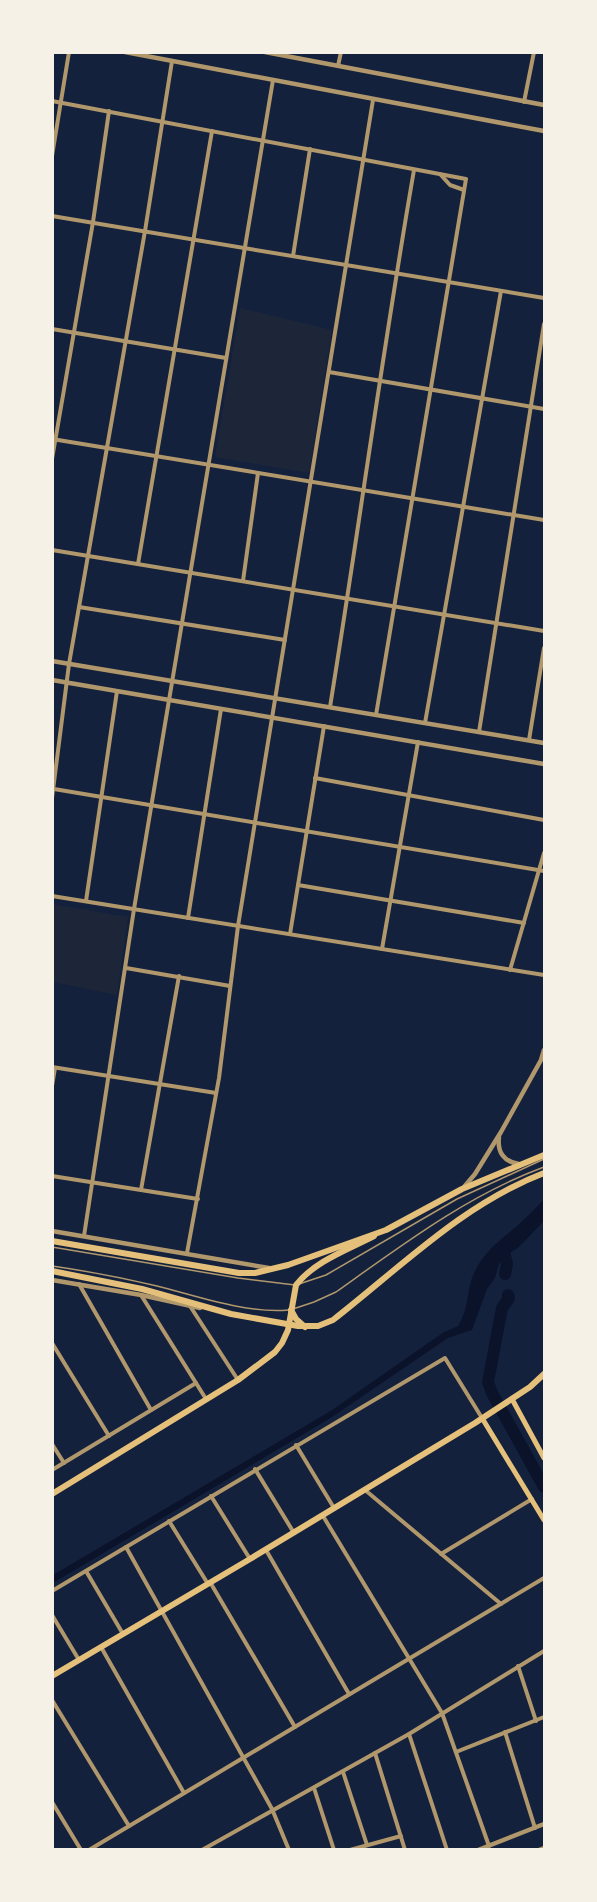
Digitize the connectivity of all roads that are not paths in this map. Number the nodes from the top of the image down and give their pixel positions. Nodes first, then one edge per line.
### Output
1 (69, 52) edge
2 (125, 52) edge
3 (265, 52) edge
4 (341, 52) edge
5 (534, 52) edge
6 (172, 61) junction
7 (338, 66) junction
8 (273, 80) junction
9 (373, 99) junction
10 (52, 101) edge
11 (62, 102) junction
12 (524, 102) junction
13 (544, 105) edge
14 (109, 111) junction
15 (162, 121) junction
16 (212, 131) junction
17 (544, 131) edge
18 (264, 140) junction
19 (310, 149) junction
20 (52, 156) edge
21 (363, 160) junction
22 (414, 170) junction
23 (440, 174) junction
24 (464, 190) junction
25 (52, 216) edge
26 (93, 222) junction
27 (144, 231) junction
28 (194, 239) junction
29 (245, 248) junction
30 (293, 256) junction
31 (347, 265) junction
32 (396, 273) junction
33 (449, 282) junction
34 (501, 291) junction
35 (544, 298) edge
36 (544, 324) edge
37 (52, 329) edge
38 (74, 333) junction
39 (125, 341) junction
40 (175, 349) junction
41 (226, 358) junction
42 (329, 372) junction
43 (381, 382) junction
44 (431, 389) junction
45 (482, 399) junction
46 (531, 407) junction
47 (544, 409) edge
48 (54, 439) edge
49 (107, 448) junction
50 (157, 456) junction
51 (52, 459) edge
52 (208, 464) junction
53 (258, 472) junction
54 (311, 481) junction
55 (365, 490) junction
56 (413, 498) junction
57 (463, 506) junction
58 (514, 515) junction
59 (544, 520) edge
60 (52, 550) edge
61 (88, 556) junction
62 (138, 564) junction
63 (189, 572) junction
64 (243, 581) junction
65 (293, 590) junction
66 (348, 599) junction
67 (394, 606) junction
68 (79, 607) junction
69 (444, 615) junction
70 (181, 623) junction
71 (497, 623) junction
72 (544, 631) edge
73 (285, 640) junction
74 (544, 648) edge
75 (52, 661) edge
76 (69, 664) junction
77 (52, 681) edge
78 (172, 681) junction
79 (67, 683) junction
80 (117, 692) junction
81 (275, 698) junction
82 (169, 700) junction
83 (330, 707) junction
84 (221, 709) junction
85 (376, 715) junction
86 (272, 718) junction
87 (425, 723) junction
88 (324, 726) junction
89 (479, 732) junction
90 (529, 740) junction
91 (418, 742) junction
92 (544, 743) edge
93 (544, 764) edge
94 (315, 778) junction
95 (53, 789) edge
96 (409, 795) junction
97 (102, 797) junction
98 (52, 798) edge
99 (151, 805) junction
100 (204, 814) junction
101 (544, 820) edge
102 (255, 823) junction
103 (306, 831) junction
104 (400, 847) junction
105 (544, 853) edge
106 (542, 871) edge
107 (297, 885) junction
108 (52, 896) edge
109 (86, 901) junction
110 (390, 901) junction
111 (134, 909) junction
112 (188, 918) junction
113 (524, 923) junction
114 (238, 926) junction
115 (290, 934) junction
116 (382, 949) junction
117 (126, 968) junction
118 (510, 970) junction
119 (544, 975) edge
120 (178, 976) junction
121 (230, 986) junction
122 (544, 1050) edge
123 (54, 1068) edge
124 (108, 1076) junction
125 (160, 1085) junction
126 (52, 1086) edge
127 (216, 1093) junction
128 (501, 1132) junction
129 (544, 1155) edge
130 (544, 1160) edge
131 (522, 1165) junction
132 (544, 1167) edge
133 (544, 1173) edge
134 (52, 1176) edge
135 (91, 1182) junction
136 (462, 1189) junction
137 (141, 1190) junction
138 (198, 1199) junction
139 (386, 1230) junction
140 (52, 1231) edge
141 (84, 1236) junction
142 (52, 1242) edge
143 (52, 1247) edge
144 (187, 1253) junction
145 (52, 1266) edge
146 (274, 1268) junction
147 (52, 1271) edge
148 (52, 1280) edge
149 (79, 1284) junction
150 (296, 1285) junction
151 (141, 1295) junction
152 (190, 1306) junction
153 (290, 1309) junction
154 (231, 1314) junction
155 (289, 1325) junction
156 (304, 1327) junction
157 (52, 1343) edge
158 (544, 1374) edge
159 (238, 1380) junction
160 (196, 1383) junction
161 (207, 1400) junction
162 (509, 1401) junction
163 (151, 1410) junction
164 (485, 1416) junction
165 (109, 1436) junction
166 (52, 1444) edge
167 (296, 1445) junction
168 (544, 1458) edge
169 (64, 1463) junction
170 (255, 1469) junction
171 (52, 1470) edge
172 (365, 1490) junction
173 (52, 1494) edge
174 (211, 1496) junction
175 (532, 1499) junction
176 (334, 1509) junction
177 (322, 1515) junction
178 (544, 1520) edge
179 (169, 1521) junction
180 (294, 1533) junction
181 (126, 1547) junction
182 (266, 1550) junction
183 (441, 1554) junction
184 (250, 1559) junction
185 (86, 1571) junction
186 (544, 1578) edge
187 (209, 1583) junction
188 (52, 1591) edge
189 (501, 1604) junction
190 (162, 1611) junction
191 (52, 1615) edge
192 (123, 1634) junction
193 (101, 1647) junction
194 (544, 1651) edge
195 (410, 1658) junction
196 (79, 1660) junction
197 (518, 1666) junction
198 (52, 1676) edge
199 (349, 1695) junction
200 (52, 1700) edge
201 (442, 1713) junction
202 (544, 1718) edge
203 (536, 1720) junction
204 (295, 1727) junction
205 (505, 1732) junction
206 (409, 1734) junction
207 (456, 1752) junction
208 (375, 1753) junction
209 (243, 1758) junction
210 (343, 1772) junction
211 (314, 1788) junction
212 (184, 1793) junction
213 (52, 1802) edge
214 (272, 1809) junction
215 (544, 1824) edge
216 (129, 1826) junction
217 (535, 1828) junction
218 (401, 1836) junction
219 (367, 1845) junction
220 (489, 1846) junction
221 (544, 1848) edge
222 (81, 1850) edge
223 (89, 1850) edge
224 (202, 1850) edge
225 (289, 1850) edge
226 (334, 1850) edge
227 (350, 1850) edge
228 (405, 1850) edge
229 (447, 1850) edge
230 (478, 1850) edge
231 (539, 1850) edge

1 - 11 street
2 - 6 street
3 - 7 street
4 - 7 street
5 - 12 street
6 - 8 street
6 - 15 street
7 - 12 street
8 - 9 street
8 - 18 street
9 - 17 street
9 - 21 street
10 - 11 street
11 - 14 street
11 - 20 street
12 - 13 street
14 - 15 street
14 - 26 street
15 - 16 street
15 - 27 street
16 - 18 street
16 - 28 street
18 - 19 street
18 - 29 street
19 - 21 street
19 - 30 street
21 - 22 street
21 - 31 street
22 - 23 street
22 - 32 street
23 - 24 street
23 - 24 street
24 - 33 street
25 - 26 street
26 - 27 street
26 - 38 street
27 - 28 street
27 - 39 street
28 - 29 street
28 - 40 street
29 - 30 street
29 - 41 street
30 - 31 street
31 - 32 street
31 - 42 street
32 - 33 street
32 - 43 street
33 - 34 street
33 - 44 street
34 - 35 street
34 - 45 street
36 - 46 street
37 - 38 street
38 - 39 street
38 - 48 street
39 - 40 street
39 - 49 street
40 - 41 street
40 - 50 street
41 - 52 street
42 - 43 street
42 - 54 street
43 - 44 street
43 - 55 street
44 - 45 street
44 - 56 street
45 - 46 street
45 - 57 street
46 - 47 street
46 - 58 street
48 - 49 street
48 - 51 street
49 - 50 street
49 - 61 street
50 - 52 street
50 - 62 street
52 - 53 street
52 - 63 street
53 - 54 street
53 - 64 street
54 - 55 street
54 - 65 street
55 - 56 street
55 - 66 street
56 - 57 street
56 - 67 street
57 - 58 street
57 - 69 street
58 - 59 street
58 - 71 street
60 - 61 street
61 - 62 street
61 - 68 street
62 - 63 street
63 - 64 street
63 - 70 street
64 - 65 street
65 - 66 street
65 - 73 street
66 - 67 street
66 - 83 street
67 - 69 street
67 - 85 street
68 - 70 street
68 - 76 street
69 - 71 street
69 - 87 street
70 - 73 street
70 - 78 street
71 - 72 street
71 - 89 street
73 - 81 street
74 - 90 street
75 - 76 street
76 - 78 street
76 - 79 street
77 - 79 street
78 - 81 street
78 - 82 street
79 - 80 street
79 - 95 street
80 - 82 street
80 - 97 street
81 - 83 street
81 - 86 street
82 - 84 street
82 - 99 street
83 - 85 street
84 - 86 street
84 - 100 street
85 - 87 street
86 - 88 street
86 - 102 street
87 - 89 street
88 - 91 street
88 - 94 street
89 - 90 street
90 - 92 street
91 - 93 street
91 - 96 street
94 - 96 street
94 - 103 street
95 - 97 street
95 - 98 street
96 - 101 street
96 - 104 street
97 - 99 street
97 - 109 street
99 - 100 street
99 - 111 street
100 - 102 street
100 - 112 street
102 - 103 street
102 - 114 street
103 - 104 street
103 - 107 street
104 - 106 street
104 - 110 street
105 - 106 street
106 - 113 street
107 - 110 street
107 - 115 street
108 - 109 street
109 - 111 street
110 - 113 street
110 - 116 street
111 - 112 street
111 - 117 street
112 - 114 street
113 - 118 street
114 - 115 street
114 - 121 street
115 - 116 street
116 - 118 street
117 - 120 street
117 - 124 street
118 - 119 street
120 - 121 street
120 - 125 street
121 - 127 street
122 - 128 street
123 - 124 street
123 - 126 street
124 - 125 street
124 - 135 street
125 - 127 street
125 - 137 street
127 - 138 street
128 - 131 street
128 - 136 street
129 - 131 main road
130 - 150 lane
131 - 136 main road
132 - 153 lane
133 - 156 main road
134 - 135 street
135 - 137 street
135 - 141 street
136 - 139 main road
137 - 138 street
138 - 144 street
139 - 146 main road
139 - 150 main road
140 - 141 street
141 - 144 street
142 - 146 main road
143 - 150 lane
144 - 146 street
145 - 153 lane
147 - 154 main road
148 - 149 street
149 - 151 street
149 - 163 street
150 - 153 main road
151 - 152 street
151 - 160 street
152 - 154 street
152 - 159 street
153 - 155 main road
153 - 156 main road
154 - 155 main road
155 - 156 main road
155 - 159 main road
157 - 165 street
158 - 162 main road
159 - 161 main road
160 - 161 street
160 - 163 street
161 - 173 main road
162 - 164 main road
162 - 168 main road
163 - 165 street
164 - 167 street
164 - 172 main road
164 - 175 main road
165 - 169 street
166 - 169 street
167 - 170 street
167 - 176 street
169 - 171 street
170 - 174 street
170 - 180 street
172 - 176 main road
172 - 183 street
174 - 179 street
174 - 184 street
175 - 178 main road
175 - 183 street
176 - 177 main road
177 - 180 main road
177 - 195 street
179 - 181 street
179 - 187 street
180 - 182 main road
181 - 185 street
181 - 190 street
182 - 184 main road
182 - 199 street
183 - 189 street
184 - 187 main road
185 - 188 street
185 - 192 street
186 - 189 street
187 - 190 main road
187 - 204 street
189 - 195 street
190 - 192 main road
190 - 209 street
191 - 196 street
192 - 193 main road
193 - 196 main road
193 - 212 street
194 - 197 street
195 - 199 street
195 - 201 street
196 - 198 main road
197 - 201 street
197 - 203 street
199 - 204 street
200 - 216 street
201 - 206 street
201 - 207 street
202 - 203 street
203 - 205 street
204 - 209 street
205 - 207 street
205 - 217 street
206 - 208 street
206 - 229 street
207 - 220 street
208 - 210 street
208 - 218 street
209 - 212 street
209 - 214 street
210 - 211 street
210 - 219 street
211 - 214 street
211 - 226 street
212 - 216 street
213 - 222 street
214 - 224 street
214 - 225 street
215 - 217 street
216 - 223 street
217 - 220 street
218 - 219 street
218 - 228 street
219 - 227 street
220 - 230 street
221 - 231 street

